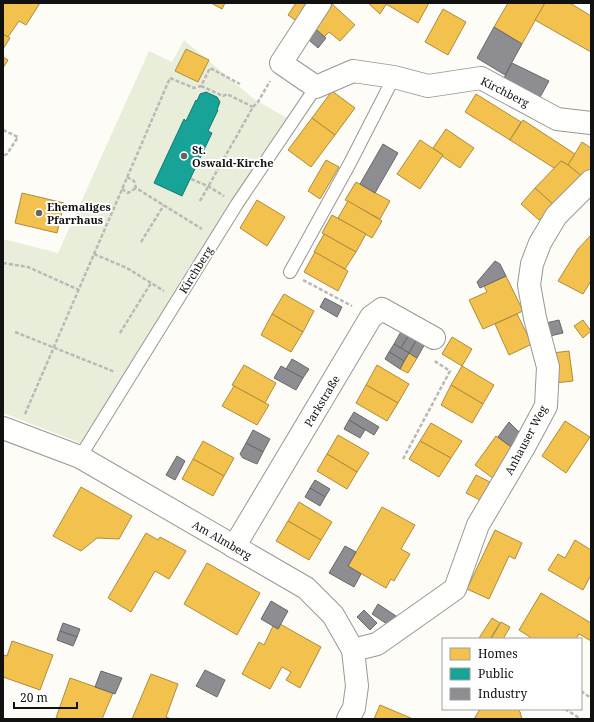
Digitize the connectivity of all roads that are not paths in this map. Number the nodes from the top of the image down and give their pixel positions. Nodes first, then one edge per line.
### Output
1 (320, 3) edge
2 (394, 77) junction
3 (316, 87) junction
4 (591, 123) edge
5 (591, 181) edge
6 (290, 272) road end
7 (434, 338) road end
8 (10, 430) edge
9 (80, 457) junction
10 (234, 547) junction
11 (353, 650) junction
12 (348, 719) edge

1 - 3 street
2 - 3 street, Kirchberg
2 - 4 street, Kirchberg
2 - 6 lane
3 - 9 lane, Kirchberg
5 - 11 street, Anhauser Weg
7 - 10 street, Parkstraße
8 - 9 street, Am Almberg
9 - 10 street, Am Almberg
10 - 11 street, Am Almberg
11 - 12 street, Am Almberg

